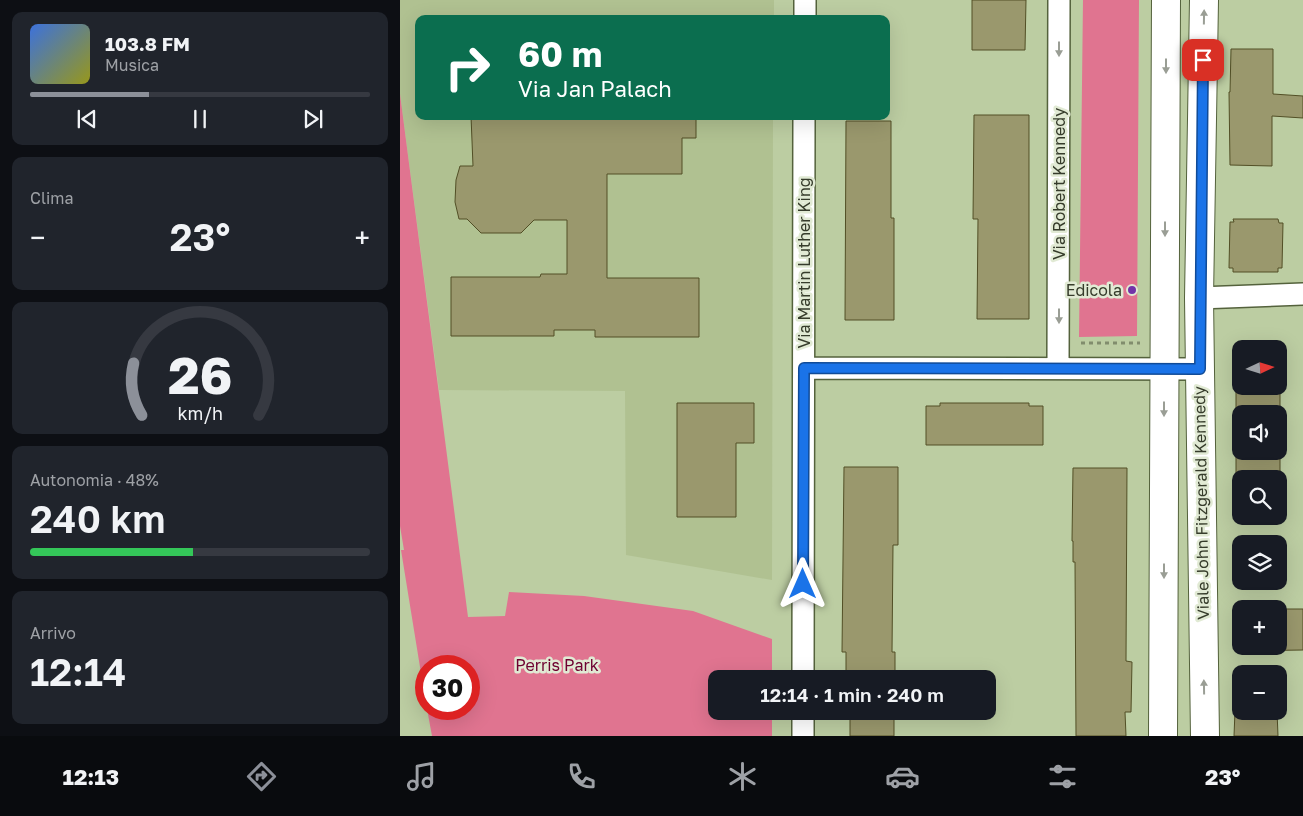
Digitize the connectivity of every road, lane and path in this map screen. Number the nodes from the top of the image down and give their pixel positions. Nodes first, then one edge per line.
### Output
1 (805, 0) edge
2 (1060, 0) edge
3 (1166, 0) edge
4 (1204, 0) edge
5 (805, 15) edge
6 (804, 120) edge
7 (1303, 294) edge
8 (1199, 298) junction
9 (804, 368) junction
10 (1058, 368) junction
11 (1164, 369) junction
12 (1200, 369) junction
13 (803, 670) edge
14 (803, 720) edge
15 (803, 736) edge
16 (1163, 736) edge
17 (1204, 736) edge

1 - 5 street
2 -> 10 street, Via Robert Kennedy
3 -> 11 main road
8 -> 4 main road, Viale John Fitzgerald Kennedy
6 - 9 street, Via Martin Luther King
7 - 8 street
8 - 12 main road, Viale John Fitzgerald Kennedy
9 - 10 street
9 - 13 street, Via Martin Luther King
10 - 11 street
11 - 12 street
11 -> 16 main road
17 -> 12 main road, Viale John Fitzgerald Kennedy
14 - 15 street

